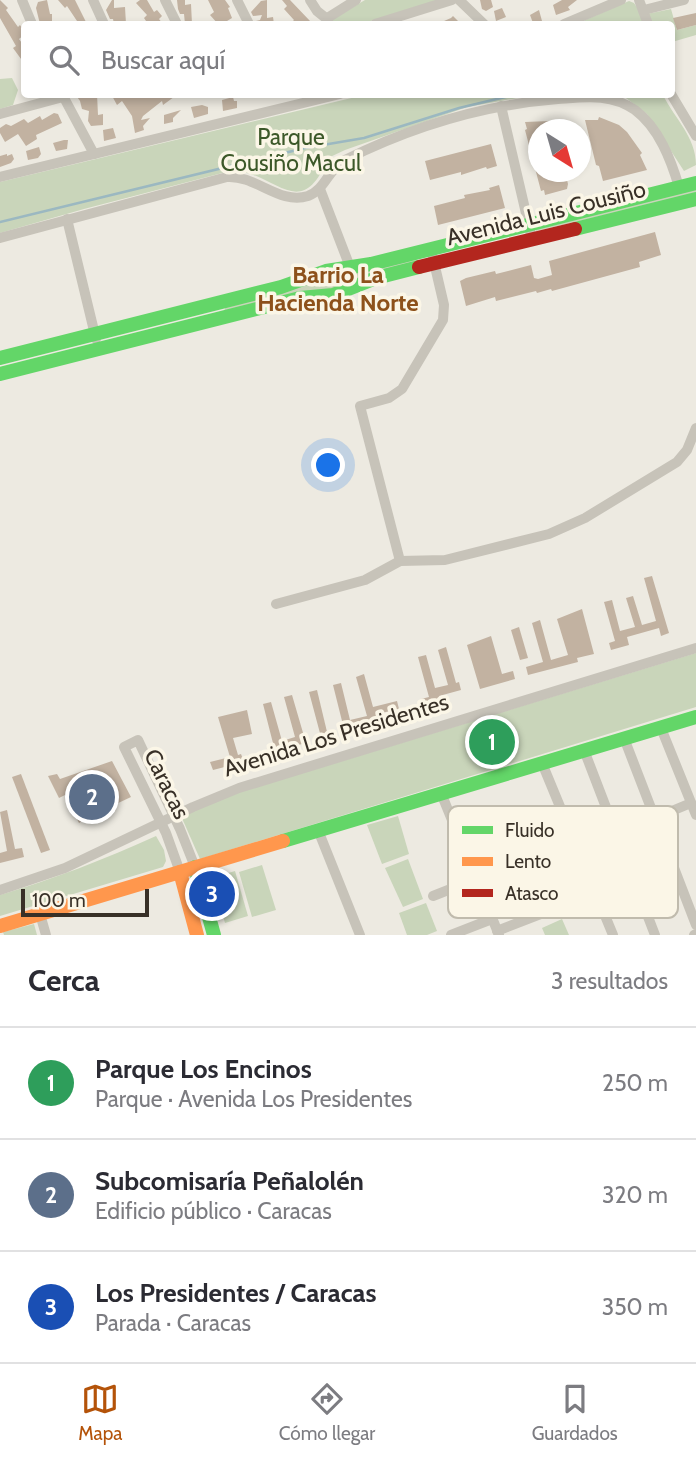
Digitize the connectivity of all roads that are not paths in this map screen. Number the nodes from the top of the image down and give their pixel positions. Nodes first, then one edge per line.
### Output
1 (22, 0) edge
2 (93, 0) edge
3 (165, 0) edge
4 (237, 0) edge
5 (310, 0) edge
6 (356, 0) edge
7 (452, 0) edge
8 (460, 0) edge
9 (621, 0) edge
10 (684, 0) edge
11 (643, 3) edge
12 (31, 21) edge
13 (103, 21) edge
14 (176, 21) edge
15 (248, 21) edge
16 (326, 21) edge
17 (328, 21) edge
18 (385, 21) edge
19 (481, 21) edge
20 (571, 21) edge
21 (647, 21) edge
22 (56, 98) edge
23 (64, 98) edge
24 (290, 98) edge
25 (324, 98) edge
26 (567, 98) edge
27 (604, 98) edge
28 (673, 98) edge
29 (295, 105) junction
30 (501, 106) junction
31 (0, 114) edge
32 (696, 136) edge
33 (94, 154) junction
34 (0, 177) edge
35 (696, 183) edge
36 (678, 187) junction
37 (320, 189) junction
38 (696, 199) edge
39 (67, 219) junction
40 (528, 224) junction
41 (0, 238) edge
42 (532, 239) junction
43 (433, 257) junction
44 (350, 267) junction
45 (216, 303) junction
46 (219, 318) junction
47 (95, 334) junction
48 (99, 349) junction
49 (0, 358) edge
50 (0, 374) edge
51 (696, 428) edge
52 (400, 561) junction
53 (276, 604) dead end
54 (696, 648) edge
55 (696, 717) edge
56 (661, 727) junction
57 (624, 738) junction
58 (584, 750) junction
59 (542, 763) junction
60 (441, 793) junction
61 (691, 803) junction
62 (560, 806) edge
63 (606, 806) edge
64 (651, 806) edge
65 (678, 808) edge
66 (448, 810) edge
67 (174, 816) junction
68 (696, 816) edge
69 (161, 823) junction
70 (318, 830) junction
71 (195, 867) junction
72 (180, 872) junction
73 (678, 878) edge
74 (0, 890) edge
75 (448, 890) edge
76 (433, 896) dead end
77 (40, 914) junction
78 (534, 918) edge
79 (605, 918) edge
80 (649, 918) edge
81 (492, 919) joint
82 (696, 925) edge
83 (0, 926) edge
84 (498, 933) edge
85 (46, 935) edge
86 (197, 935) edge
87 (214, 935) edge
88 (360, 935) edge
89 (451, 935) edge
90 (612, 935) edge
91 (655, 935) edge

1 - 12 street
2 - 13 street
3 - 14 street
4 - 15 street
5 - 16 street
6 - 17 street
7 - 18 street
8 - 19 street
9 - 20 street
10 - 11 street
11 - 21 street
22 - 31 street
23 - 33 street
24 - 29 street
25 - 29 street
26 - 30 street
27 - 36 street
28 - 32 street
29 - 33 street
30 - 37 street
30 - 40 street
33 - 34 street
35 - 36 street, Avenida Luis Cousiño
36 - 40 street, Avenida Luis Cousiño
37 - 39 street
37 - 44 street
38 - 42 street, Avenida Luis Cousiño
39 - 41 street
39 - 47 street
40 - 42 street
40 - 43 street, Avenida Luis Cousiño
42 - 43 street, Avenida Luis Cousiño
43 - 44 street, Avenida Luis Cousiño
43 - 46 street, Avenida Luis Cousiño
43 - 52 street
44 - 45 street, Avenida Luis Cousiño
45 - 46 street
45 - 47 street, Avenida Luis Cousiño
46 - 48 street, Avenida Luis Cousiño
47 - 48 street
47 - 49 street, Avenida Luis Cousiño
48 - 50 street, Avenida Luis Cousiño
51 - 52 street
52 - 53 street
54 - 67 street, Avenida Los Presidentes
55 - 56 street
56 - 57 street
56 - 61 street
57 - 58 street
57 - 64 street
58 - 59 street
58 - 63 street
59 - 60 street
59 - 62 street
60 - 66 street
60 - 70 street
61 - 65 street
61 - 68 street
67 - 69 street, Avenida Los Presidentes
67 - 69 street, Caracas
67 - 71 street, Caracas
69 - 72 street, Caracas
69 - 74 street, Avenida Los Presidentes
70 - 71 street
70 - 88 street
71 - 72 street
71 - 87 street, Caracas
72 - 77 street
72 - 86 street, Caracas
73 - 82 street
75 - 76 street
77 - 83 street
77 - 85 street
78 - 84 street
79 - 90 street
80 - 91 street
81 - 84 street
81 - 89 street

